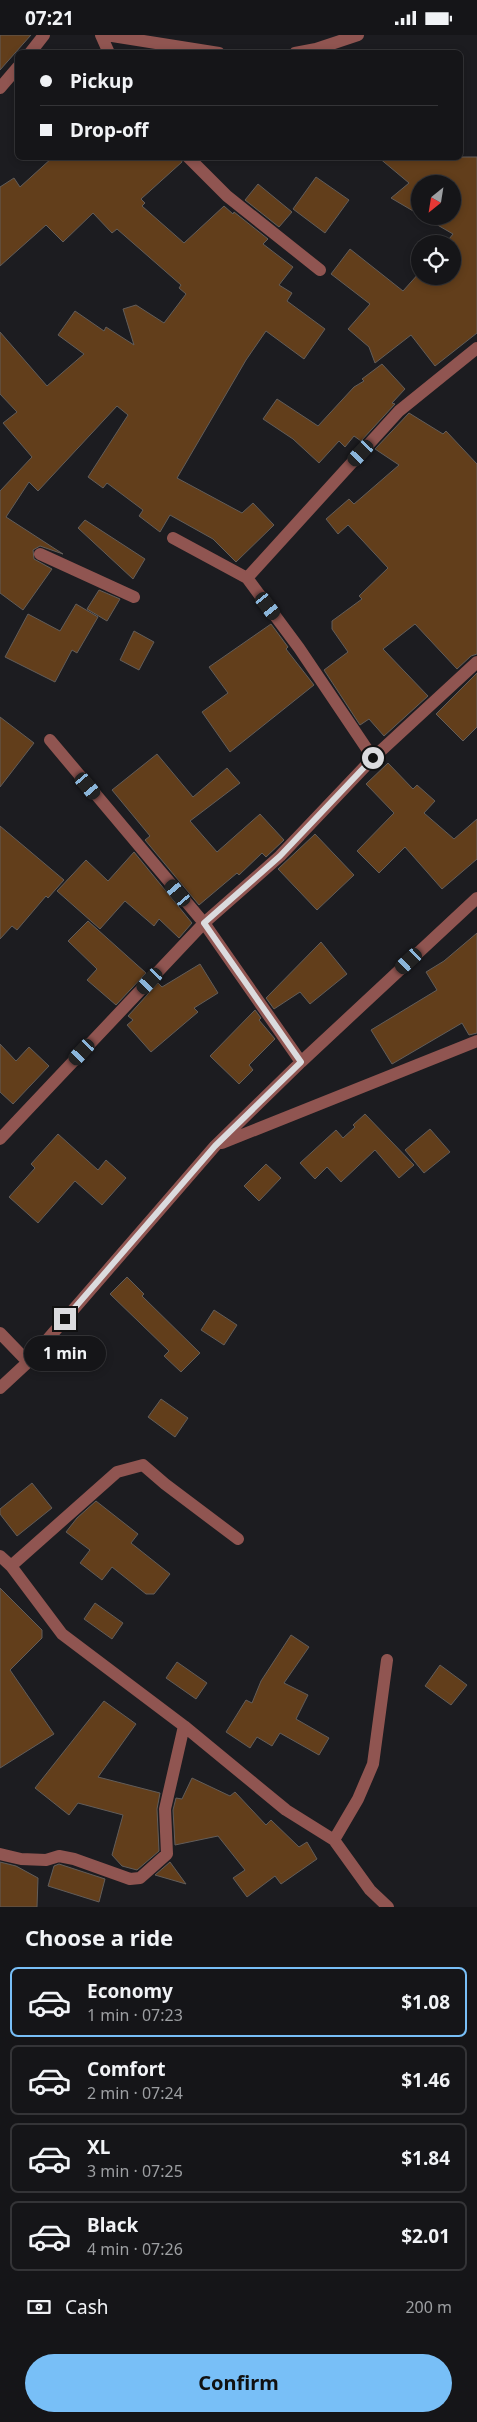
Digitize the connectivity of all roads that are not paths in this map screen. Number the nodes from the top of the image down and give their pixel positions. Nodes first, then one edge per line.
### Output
1 (44, 35) edge
2 (101, 35) edge
3 (106, 35) edge
4 (358, 35) edge
5 (32, 50) edge
6 (108, 50) edge
7 (200, 50) edge
8 (311, 50) edge
9 (15, 70) edge
10 (0, 88) edge
11 (191, 160) edge
12 (320, 270) dead end
13 (477, 348) edge
14 (172, 538) dead end
15 (40, 554) dead end
16 (247, 577) junction
17 (134, 597) dead end
18 (477, 662) edge
19 (50, 740) dead end
20 (373, 758) junction
21 (477, 898) edge
22 (204, 923) junction
23 (477, 1041) edge
24 (301, 1062) junction
25 (0, 1139) edge
26 (215, 1146) junction
27 (0, 1333) edge
28 (28, 1362) junction
29 (0, 1388) edge
30 (238, 1539) dead end
31 (0, 1556) edge
32 (11, 1566) junction
33 (387, 1660) dead end
34 (184, 1726) junction
35 (334, 1840) junction
36 (0, 1854) edge
37 (388, 1907) edge

1 - 5 street
2 - 6 street
3 - 7 street
4 - 8 street
9 - 10 street
11 - 12 street
13 - 16 street
14 - 16 street
15 - 17 street
16 - 20 street
18 - 20 street
19 - 22 street
20 - 22 street
21 - 24 street
22 - 24 street
22 - 25 street
23 - 26 street
24 - 26 street
26 - 28 street
27 - 28 street
28 - 29 street
30 - 32 street
31 - 32 street
32 - 34 street
33 - 35 street
34 - 35 street
34 - 36 street
35 - 37 street

